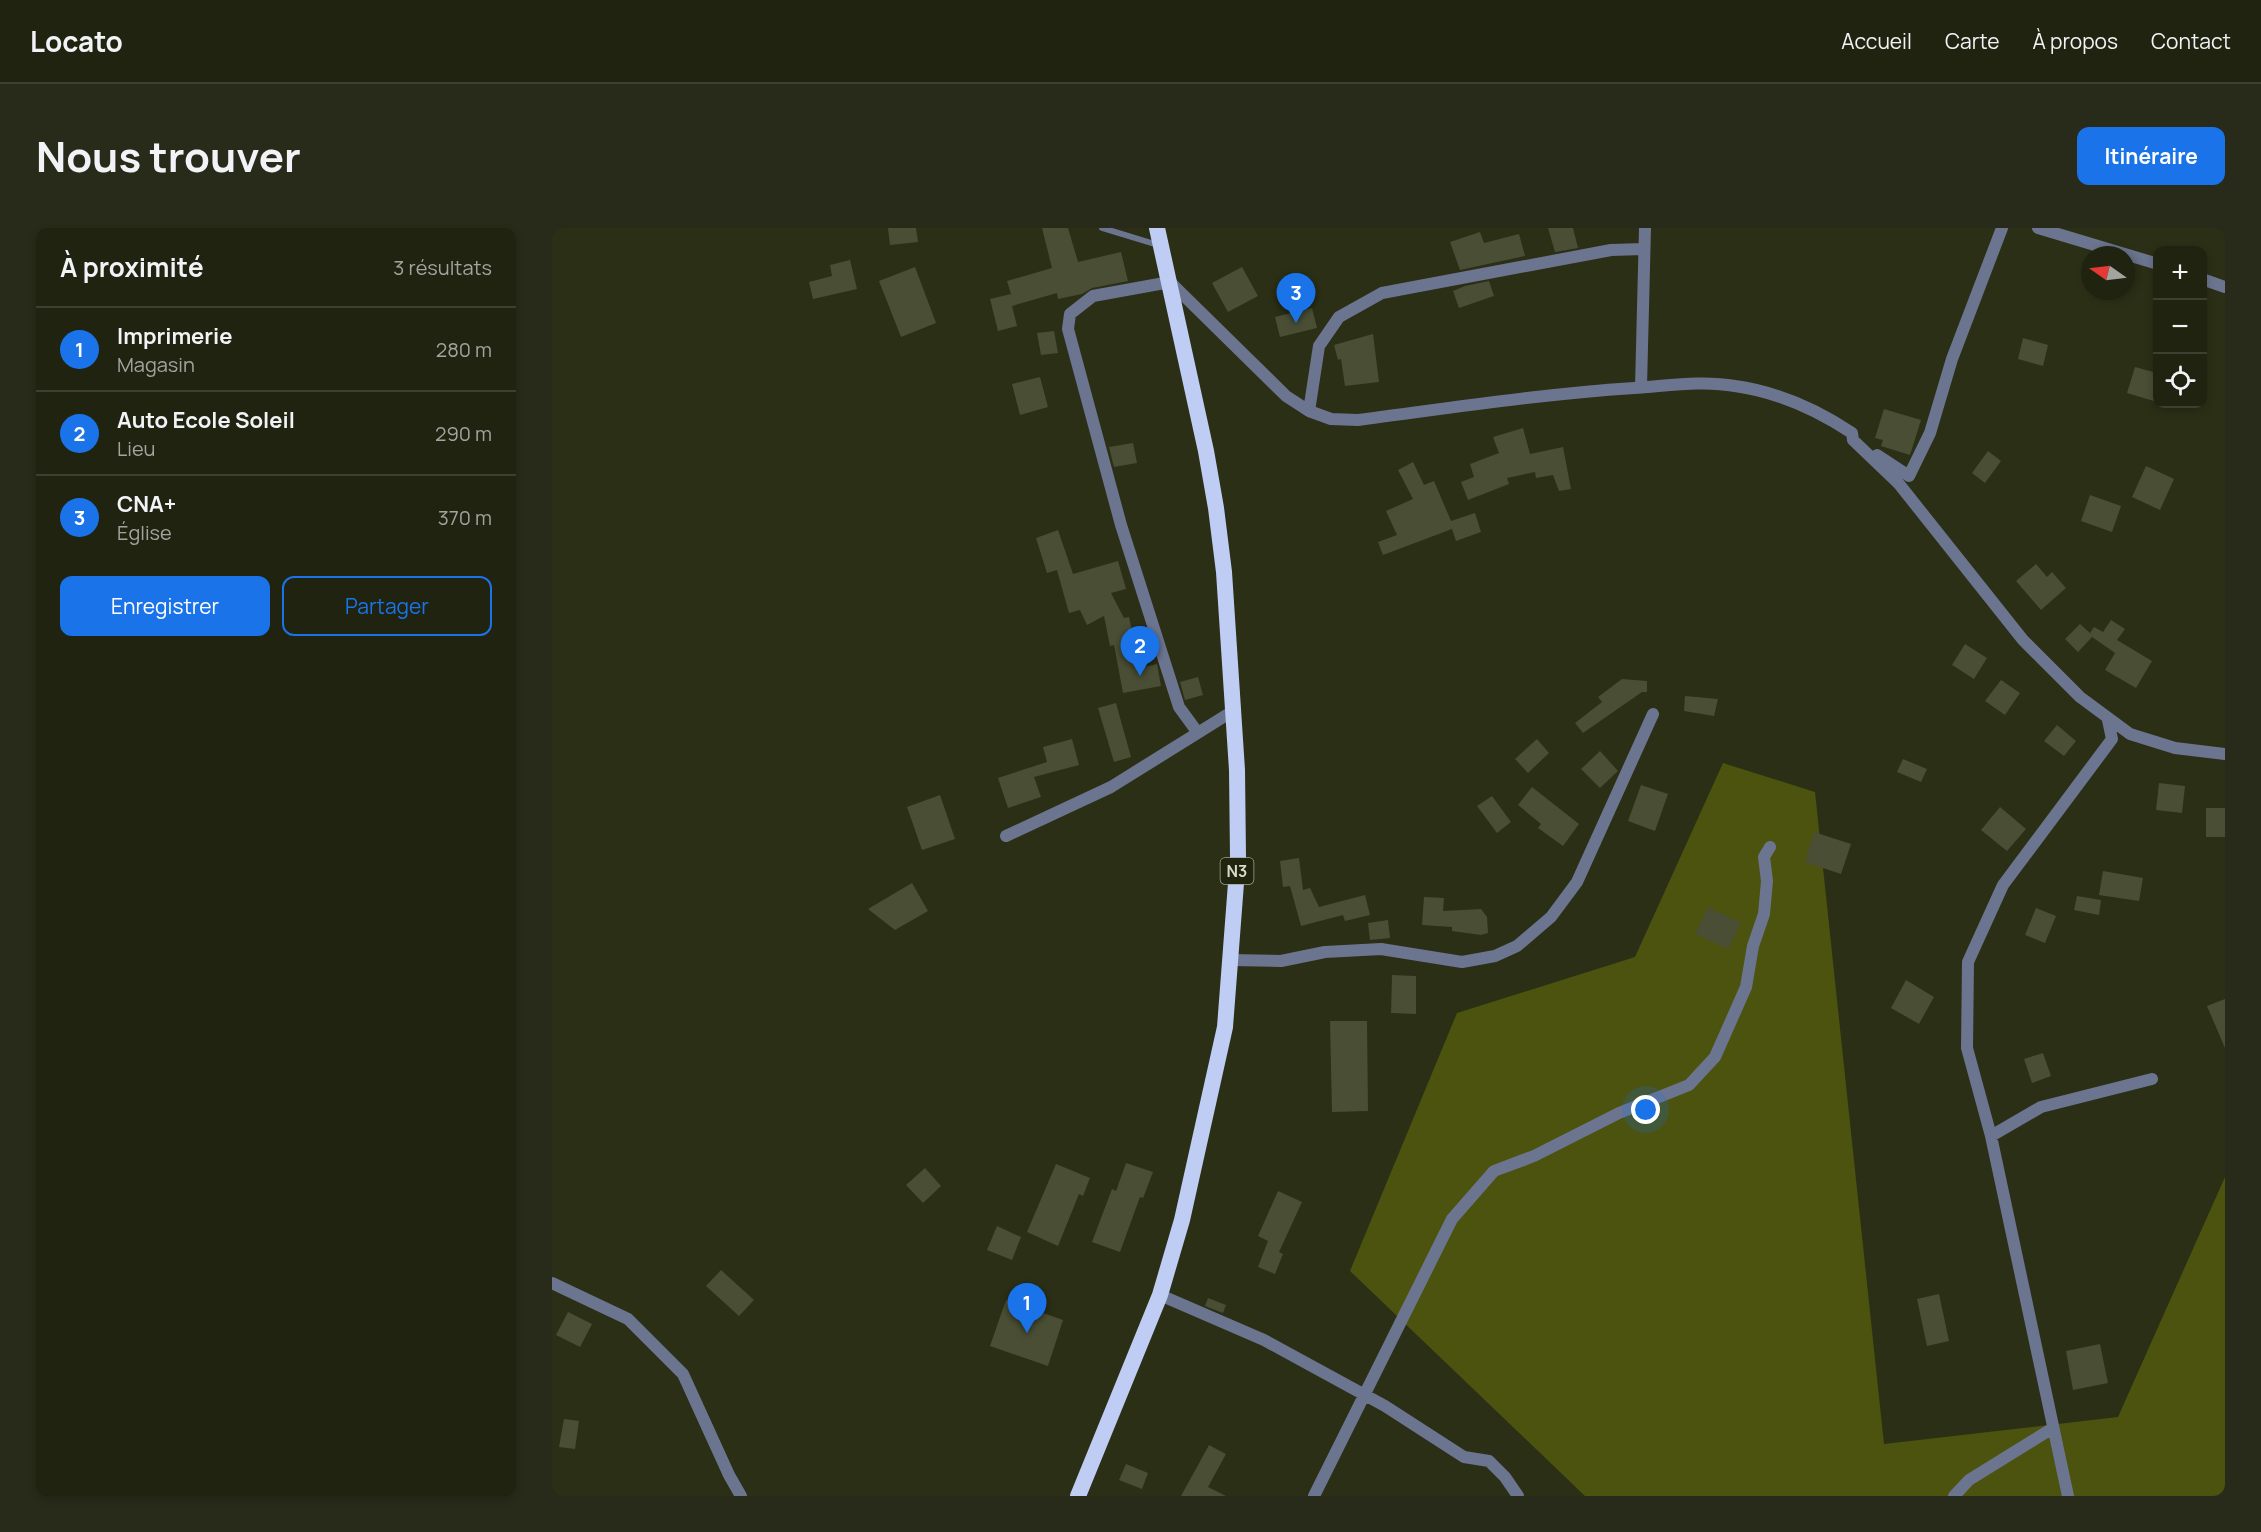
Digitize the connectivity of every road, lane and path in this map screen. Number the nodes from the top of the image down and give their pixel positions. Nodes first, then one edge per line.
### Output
1 (1102, 228) edge
2 (1157, 228) edge
3 (1645, 228) edge
4 (2002, 228) edge
5 (2038, 228) edge
6 (1161, 246) junction
7 (1643, 249) junction
8 (2153, 263) edge
9 (2207, 281) edge
10 (1170, 282) junction
11 (2225, 287) edge
12 (1641, 387) junction
13 (1309, 411) junction
14 (1853, 440) junction
15 (1233, 711) junction
16 (1653, 714) dead end
17 (2108, 720) junction
18 (1198, 733) junction
19 (2225, 754) edge
20 (1006, 836) dead end
21 (1770, 847) dead end
22 (1231, 960) junction
23 (2152, 1080) dead end
24 (1991, 1136) junction
25 (552, 1283) edge
26 (1160, 1295) junction
27 (1365, 1397) junction
28 (2053, 1428) junction
29 (741, 1496) edge
30 (1078, 1496) edge
31 (1314, 1496) edge
32 (1518, 1496) edge
33 (1954, 1496) edge
34 (2068, 1496) edge

1 - 6 lane
2 - 6 highway, N3
3 - 7 street
4 - 14 street
5 - 8 street
6 - 10 highway, N3
7 - 12 street
7 - 13 street
9 - 11 street
10 - 13 street
10 - 15 highway, N3
10 - 18 street
12 - 13 street
12 - 14 street
14 - 17 street
15 - 18 street
15 - 22 highway, N3
16 - 22 street
17 - 19 street
17 - 24 street
18 - 20 street
21 - 27 street
22 - 26 highway, N3
23 - 24 street
24 - 28 street
25 - 29 street
26 - 27 street
26 - 30 highway, N3
27 - 31 street
27 - 32 street
28 - 33 street
28 - 34 street

